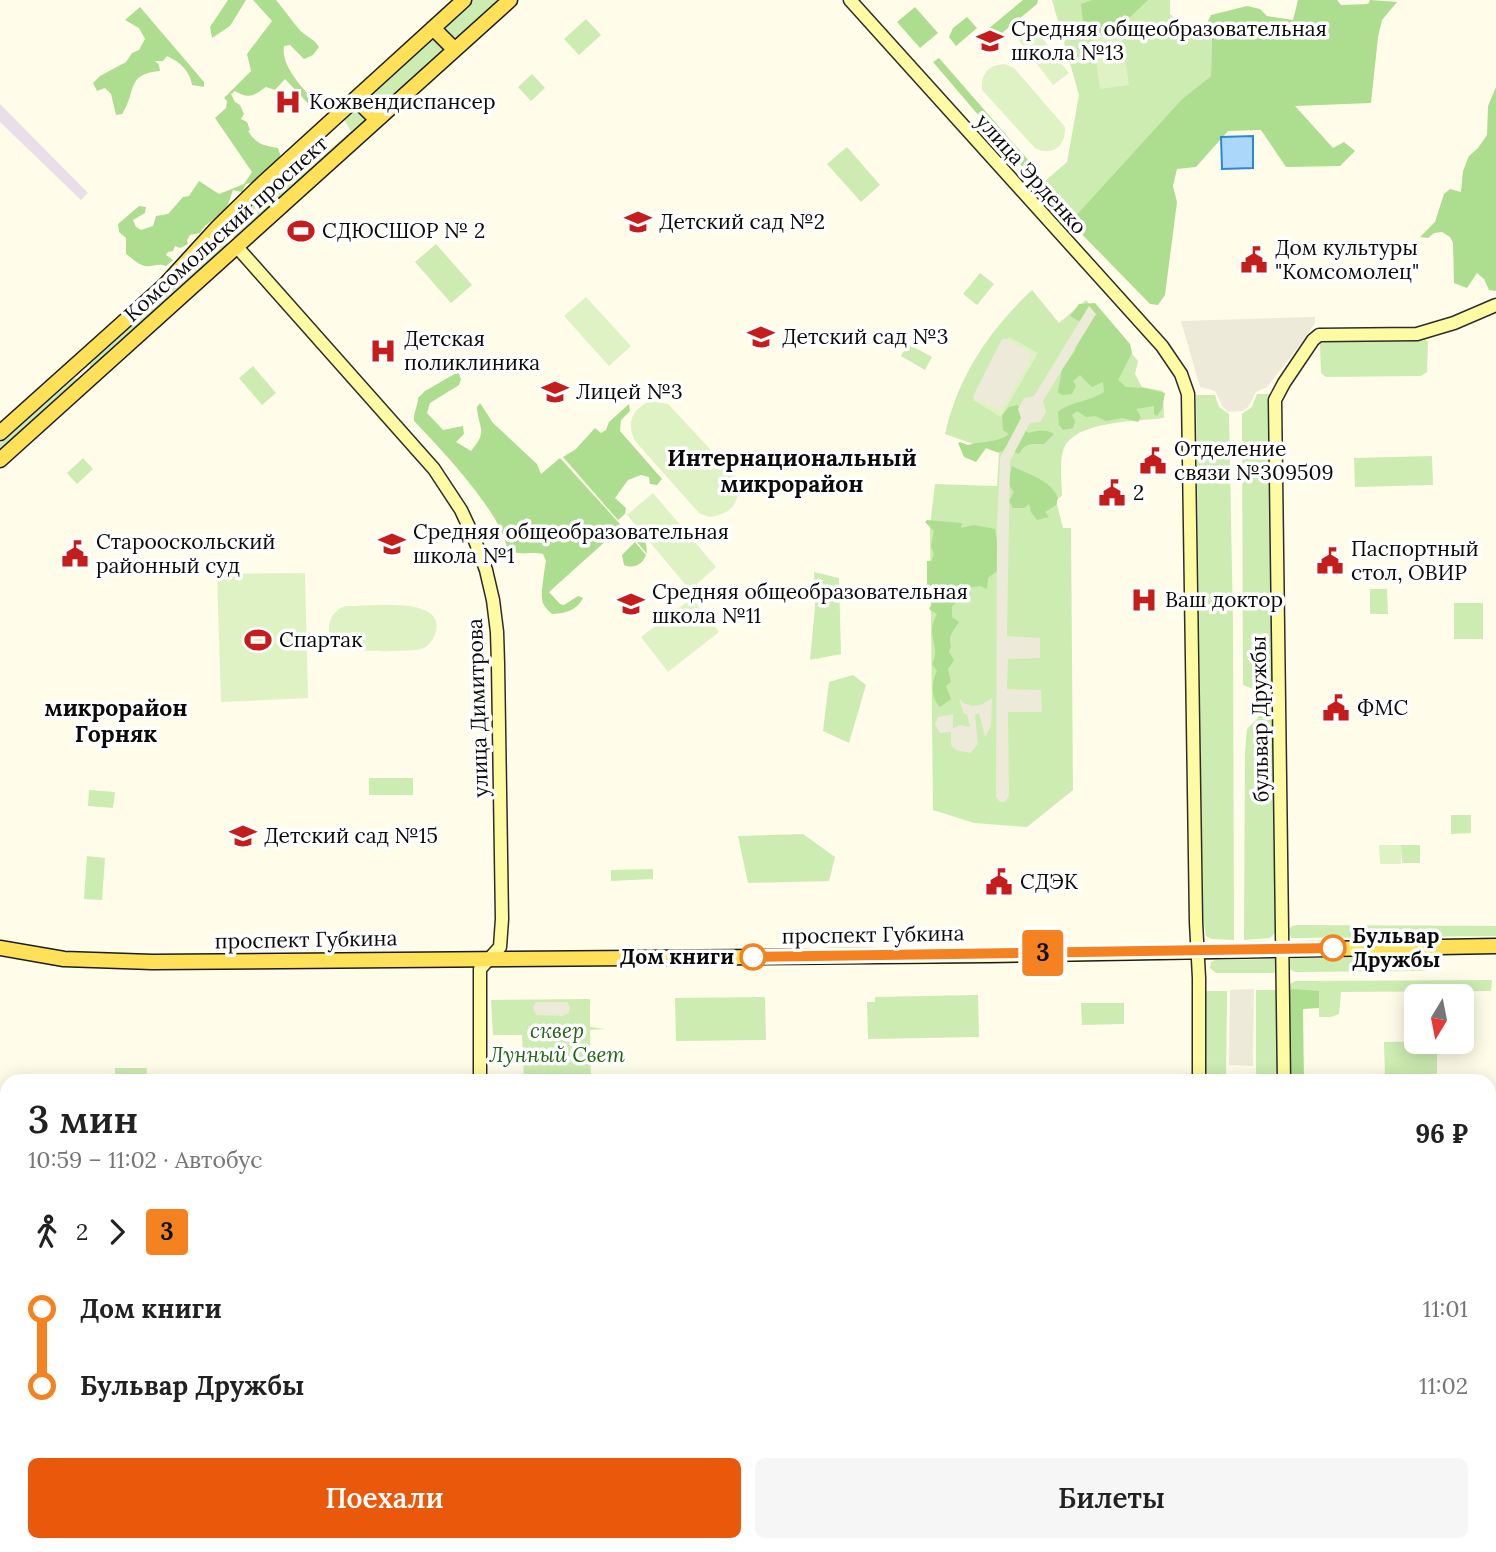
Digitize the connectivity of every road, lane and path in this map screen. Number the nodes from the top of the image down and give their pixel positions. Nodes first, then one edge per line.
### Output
1 (464, 0) edge
2 (510, 0) edge
3 (850, 0) edge
4 (433, 28) junction
5 (454, 49) junction
6 (356, 99) junction
7 (377, 120) junction
8 (218, 227) junction
9 (237, 247) junction
10 (1496, 305) edge
11 (75, 366) junction
12 (88, 382) junction
13 (0, 433) edge
14 (0, 460) edge
15 (1496, 946) edge
16 (0, 948) edge
17 (1283, 949) junction
18 (1198, 950) junction
19 (490, 959) junction
20 (480, 1074) edge
21 (1199, 1074) edge
22 (1284, 1074) edge

1 - 4 main road, Комсомольский проспект
2 - 5 main road, Комсомольский проспект
3 - 18 main road, улица Эрденко
4 - 5 main road
4 - 6 main road, Комсомольский проспект
5 - 7 main road, Комсомольский проспект
6 - 7 main road
6 - 8 main road, Комсомольский проспект
7 - 9 main road, Комсомольский проспект
8 - 9 main road
8 - 11 main road, Комсомольский проспект
9 - 12 main road, Комсомольский проспект
9 - 19 main road, улица Димитрова
10 - 17 main road, бульвар Дружбы
11 - 12 main road
11 - 13 main road, Комсомольский проспект
12 - 14 main road, Комсомольский проспект
15 - 17 main road, проспект Губкина
16 - 19 main road, проспект Губкина
17 - 18 main road, проспект Губкина
17 - 22 main road, бульвар Дружбы
18 - 19 main road, проспект Губкина
18 - 21 main road
19 - 20 main road, улица Димитрова

